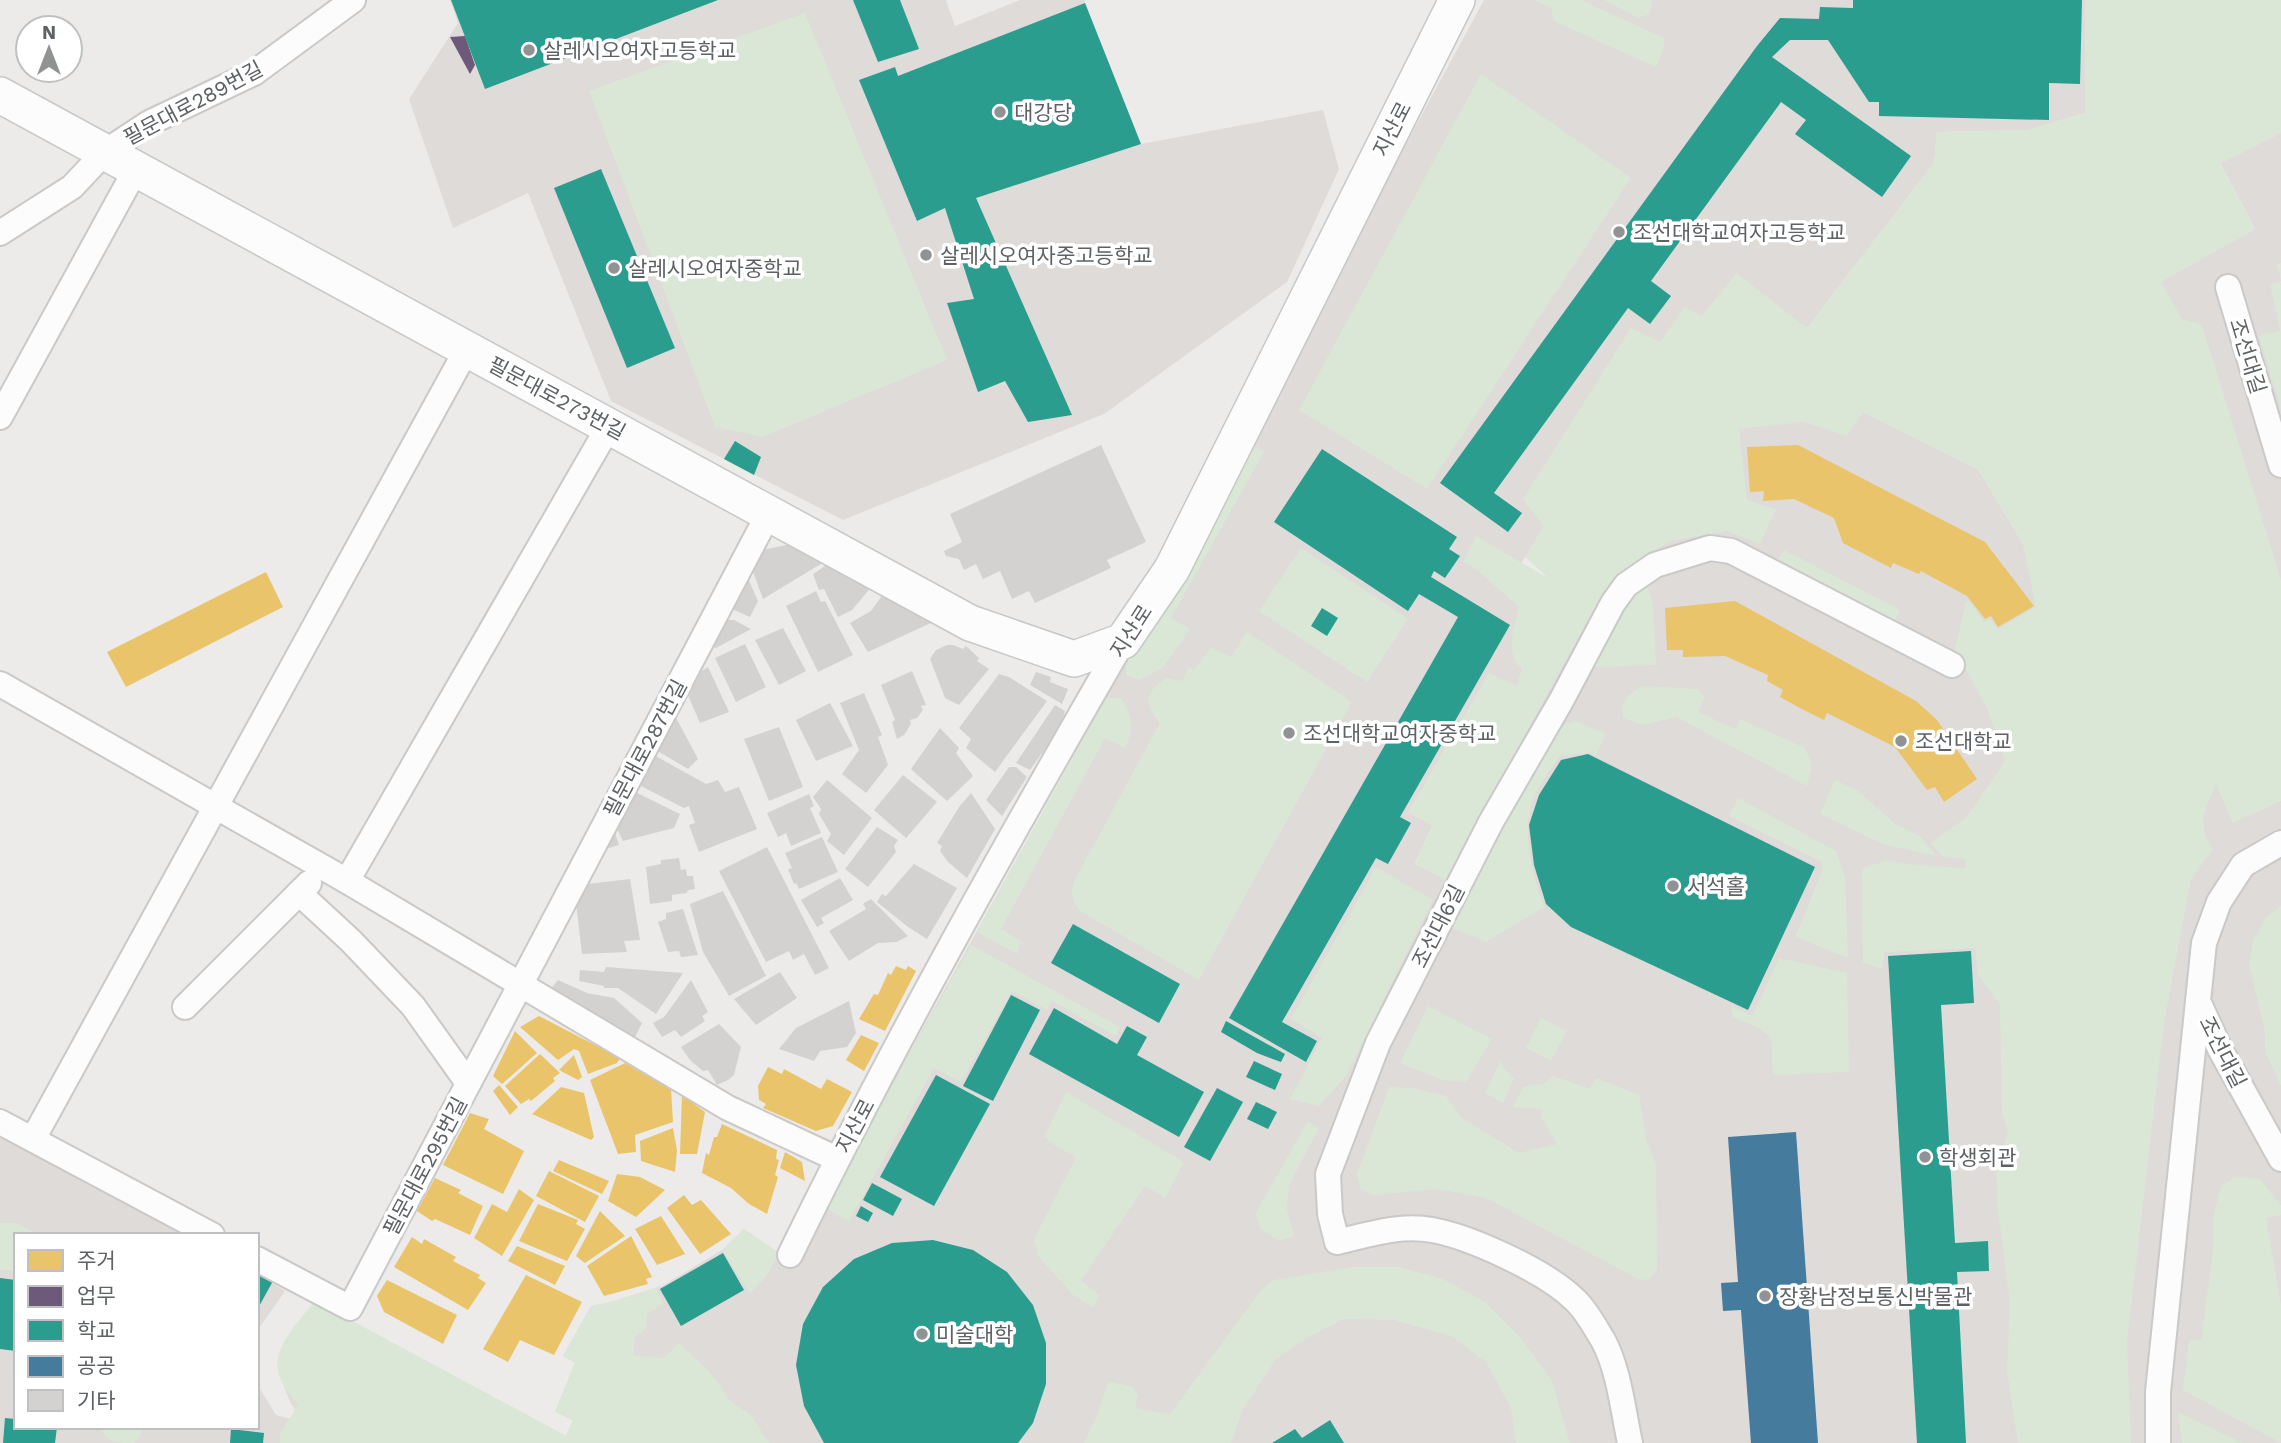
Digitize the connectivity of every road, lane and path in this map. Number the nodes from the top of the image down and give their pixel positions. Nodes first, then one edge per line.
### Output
1 (353, 0) edge
2 (1457, 0) edge
3 (0, 95) edge
4 (105, 152) junction
5 (136, 169) junction
6 (0, 233) edge
7 (2228, 287) dead end
8 (467, 349) junction
9 (0, 417) edge
10 (609, 426) junction
11 (2281, 465) edge
12 (769, 513) junction
13 (1124, 641) junction
14 (1952, 665) dead end
15 (0, 684) edge
16 (216, 807) junction
17 (2281, 843) edge
18 (325, 869) junction
19 (347, 881) junction
20 (299, 893) junction
21 (521, 984) junction
22 (2198, 1001) junction
23 (185, 1007) dead end
24 (468, 1083) junction
25 (0, 1122) edge
26 (33, 1139) junction
27 (837, 1159) junction
28 (2281, 1159) edge
29 (208, 1233) edge
30 (790, 1255) dead end
31 (259, 1260) edge
32 (1630, 1443) edge
33 (2158, 1443) edge

1 - 4 street, 필문대로289번길
2 - 13 street, 지산로
3 - 4 street, 필문대로273번길
4 - 5 street, 필문대로273번길
4 - 6 street, 필문대로289번길
5 - 8 street, 필문대로273번길
5 - 9 street
7 - 11 street, 조선대길
8 - 10 street, 필문대로273번길
8 - 16 street
10 - 12 street, 필문대로273번길
10 - 19 street
12 - 13 street, 필문대로273번길
12 - 21 street, 필문대로287번길
13 - 27 street, 지산로
14 - 32 street, 조선대6길
15 - 16 street
16 - 18 street
16 - 26 street
17 - 22 street, 조선대길
18 - 19 street
18 - 20 street
19 - 21 street
20 - 23 street
20 - 24 street, 필문대로295번길
21 - 24 street, 필문대로287번길
21 - 27 street
22 - 28 street, 조선대길
22 - 33 street
24 - 31 street, 필문대로295번길
25 - 26 street
26 - 29 street
27 - 30 street, 지산로

